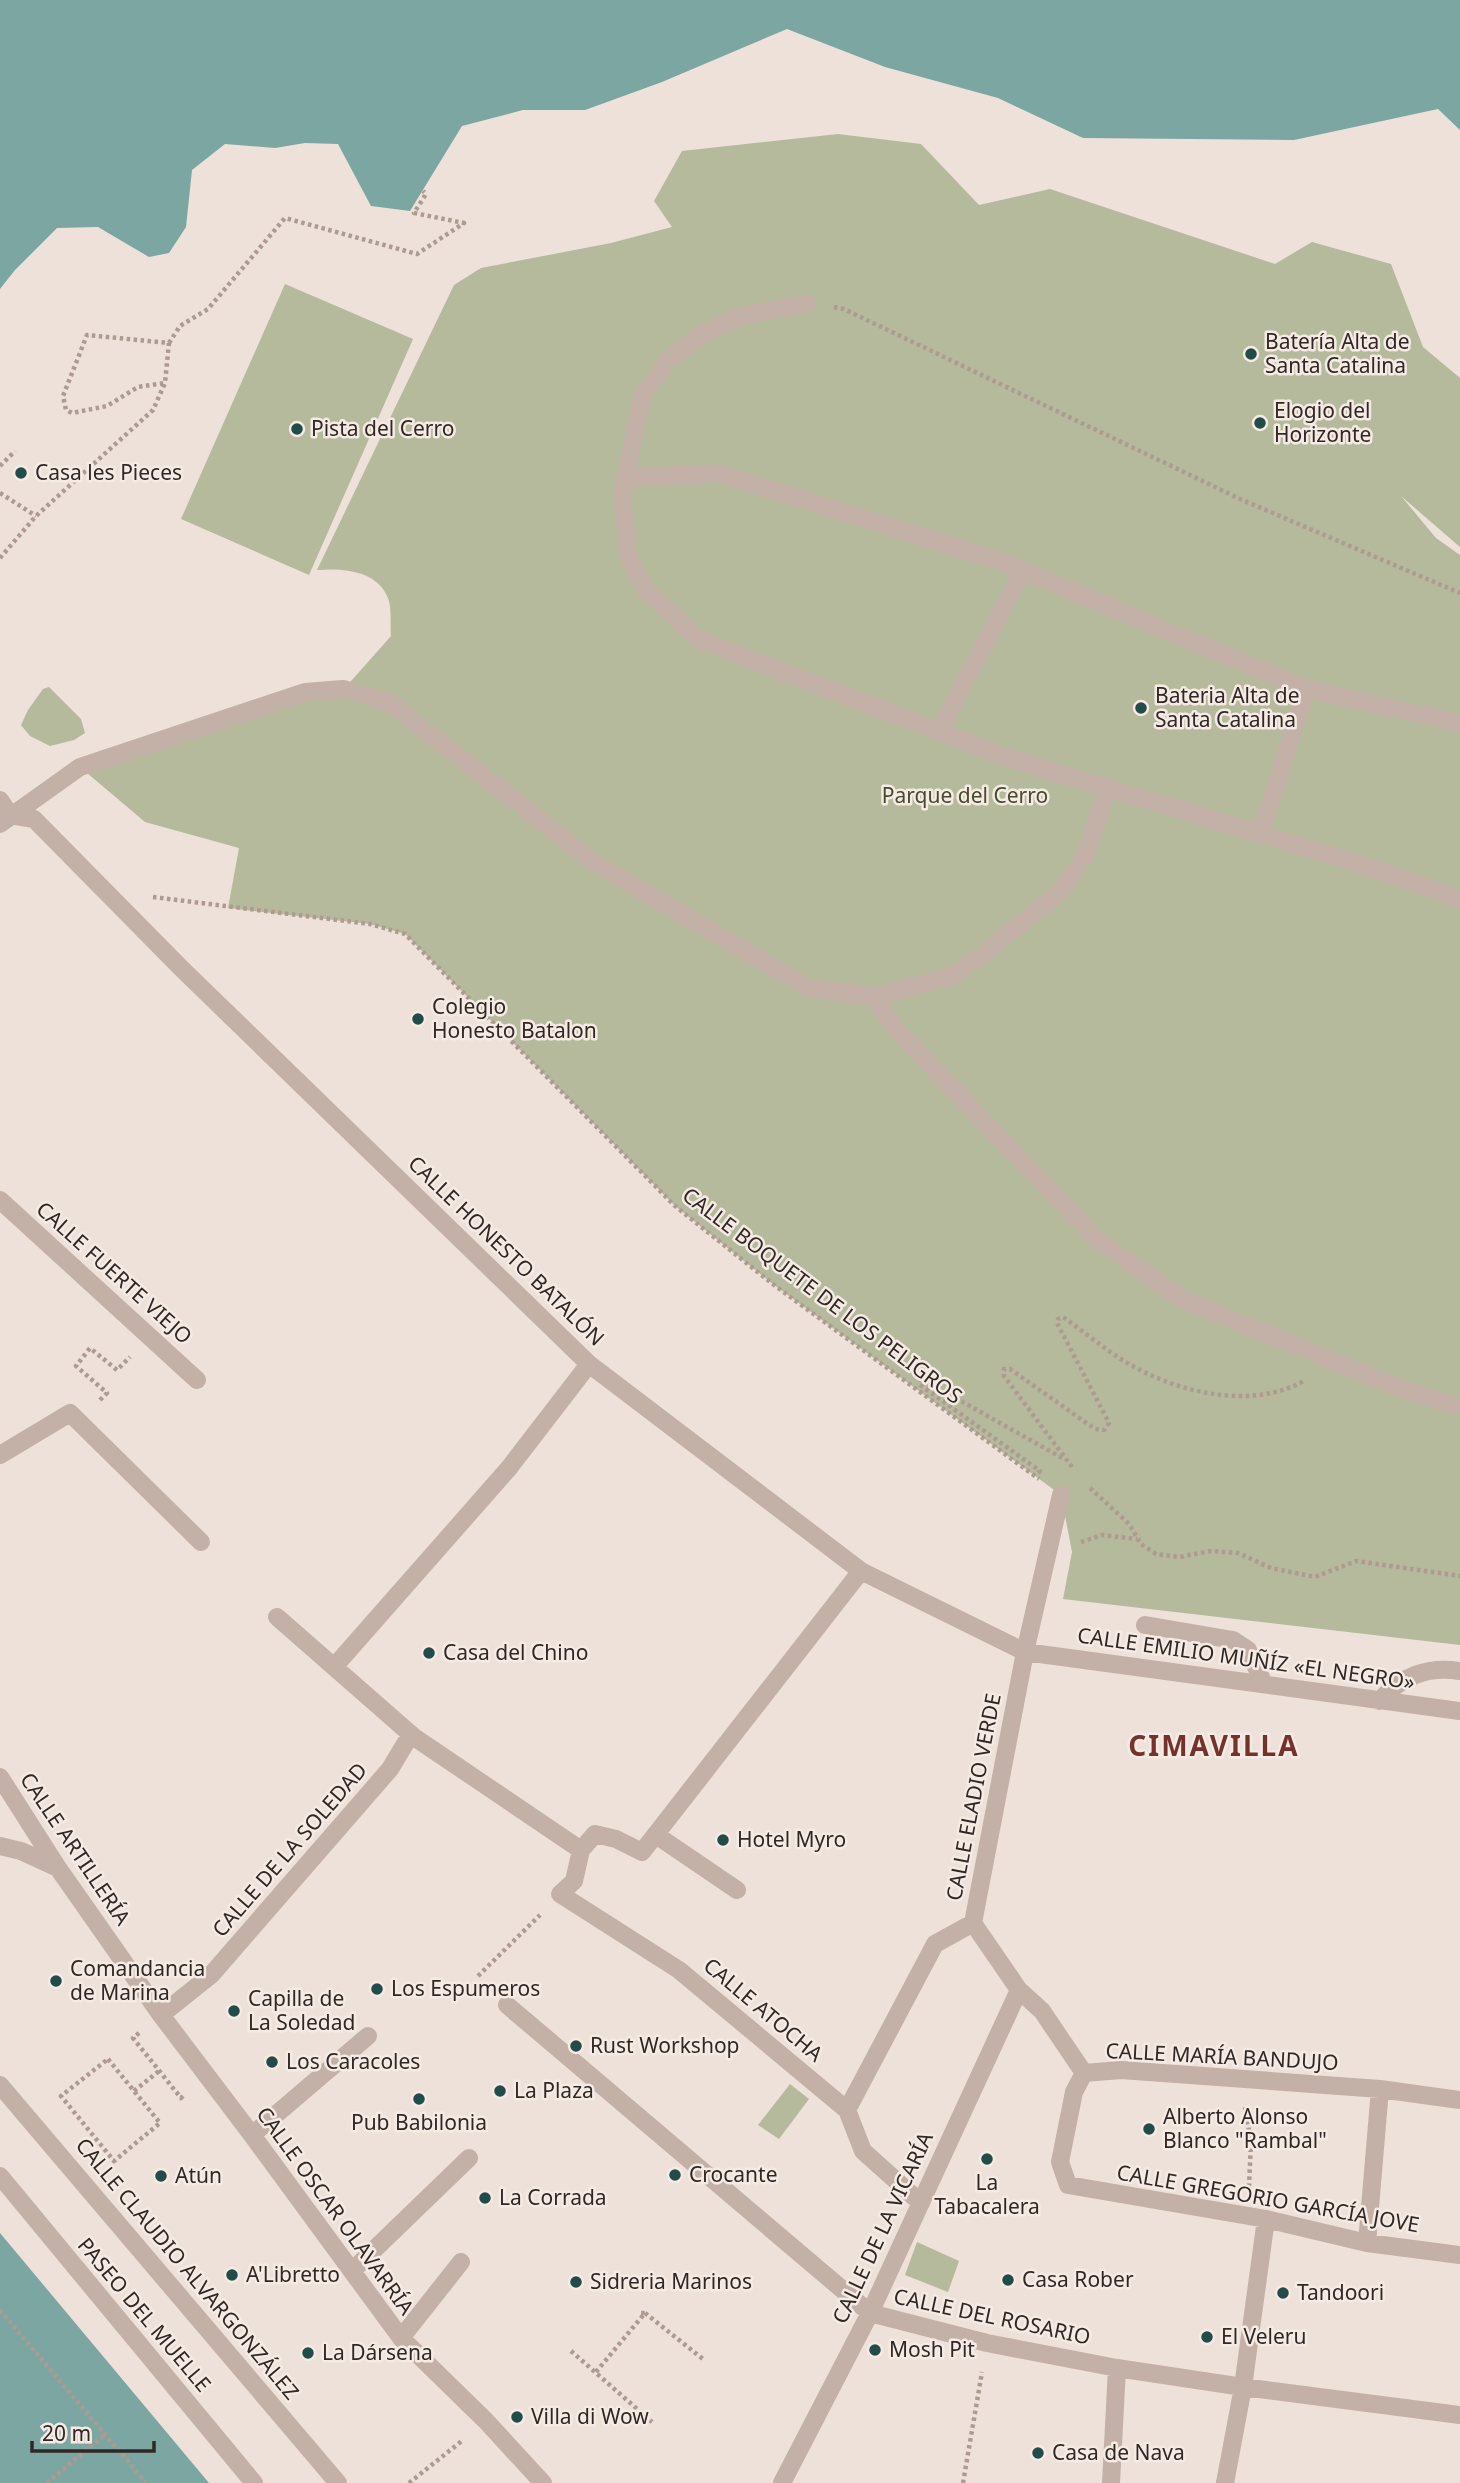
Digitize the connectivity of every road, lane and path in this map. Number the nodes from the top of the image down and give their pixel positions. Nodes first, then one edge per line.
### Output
1 (423, 191) dead end
2 (807, 303) joint
3 (169, 344) junction
4 (165, 383) junction
5 (15, 451) dead end
6 (0, 466) edge
7 (626, 478) junction
8 (0, 493) edge
9 (36, 516) junction
10 (0, 558) edge
11 (1023, 570) junction
12 (1460, 593) edge
13 (1306, 690) junction
14 (1460, 723) edge
15 (939, 731) junction
16 (1108, 788) junction
17 (0, 800) edge
18 (5, 820) edge
19 (1261, 834) junction
20 (107, 891) junction
21 (1460, 899) edge
22 (874, 997) junction
23 (0, 1200) edge
24 (150, 1336) junction
25 (1327, 1359) junction
26 (589, 1364) junction
27 (197, 1380) dead end
28 (1453, 1405) dead end
29 (80, 1423) junction
30 (0, 1455) edge
31 (1068, 1461) junction
32 (1076, 1472) dead end
33 (1036, 1477) junction
34 (1084, 1482) dead end
35 (1061, 1495) joint
36 (1138, 1539) junction
37 (201, 1542) dead end
38 (1070, 1545) dead end
39 (861, 1570) junction
40 (1460, 1576) edge
41 (278, 1617) dead end
42 (1145, 1625) dead end
43 (1025, 1653) junction
44 (334, 1667) junction
45 (1460, 1671) edge
46 (1264, 1684) junction
47 (1379, 1700) junction
48 (1460, 1712) edge
49 (411, 1734) junction
50 (0, 1777) edge
51 (656, 1835) junction
52 (0, 1846) edge
53 (581, 1850) junction
54 (58, 1868) junction
55 (737, 1890) dead end
56 (560, 1894) junction
57 (974, 1923) junction
58 (478, 1976) dead end
59 (1019, 1990) junction
60 (507, 2005) dead end
61 (161, 2015) junction
62 (368, 2036) dead end
63 (145, 2054) dead end
64 (159, 2071) junction
65 (1084, 2073) junction
66 (1240, 2079) junction
67 (169, 2083) dead end
68 (0, 2085) edge
69 (1380, 2089) junction
70 (134, 2091) junction
71 (1460, 2100) edge
72 (847, 2110) junction
73 (252, 2135) junction
74 (469, 2158) dead end
75 (0, 2176) edge
76 (921, 2203) junction
77 (1247, 2216) junction
78 (1266, 2219) junction
79 (1367, 2243) junction
80 (1460, 2255) edge
81 (461, 2262) dead end
82 (352, 2271) junction
83 (0, 2310) edge
84 (870, 2313) junction
85 (401, 2339) junction
86 (987, 2343) junction
87 (571, 2351) dead end
88 (703, 2360) dead end
89 (1117, 2368) junction
90 (596, 2372) junction
91 (1243, 2387) junction
92 (1460, 2415) edge
93 (486, 2421) junction
94 (652, 2422) dead end
95 (104, 2435) junction
96 (47, 2483) edge
97 (146, 2483) edge
98 (254, 2483) edge
99 (338, 2483) edge
100 (409, 2483) edge
101 (543, 2483) edge
102 (782, 2483) edge
103 (963, 2483) edge
104 (1111, 2483) edge
105 (1225, 2483) edge

1 - 3 path
2 - 7 street
2 - 12 path
3 - 4 path
3 - 4 path
4 - 9 path
5 - 6 path
7 - 11 street
7 - 15 street
8 - 9 path
9 - 10 path
11 - 13 street
11 - 15 street
13 - 14 street
13 - 19 street
15 - 16 street
16 - 19 street
16 - 22 street
17 - 18 street
18 - 20 street, CALLE HONESTO BATALÓN
18 - 22 street
19 - 21 street
20 - 26 street, CALLE HONESTO BATALÓN
20 - 33 path, CALLE BOQUETE DE LOS PELIGROS
22 - 25 street
23 - 24 street, CALLE FUERTE VIEJO
24 - 27 street, CALLE FUERTE VIEJO
24 - 29 path
25 - 28 street
25 - 31 path
26 - 39 street, CALLE HONESTO BATALÓN
26 - 44 street
29 - 30 street
29 - 37 street
31 - 32 path
31 - 33 path
33 - 35 path, CALLE BOQUETE DE LOS PELIGROS
34 - 36 path
35 - 43 street, CALLE ELADIO VERDE
36 - 38 path
36 - 40 path
39 - 43 street, CALLE HONESTO BATALÓN
39 - 51 street
41 - 44 street
42 - 46 street
43 - 46 street, CALLE EMILIO MUÑÍZ «EL NEGRO»
43 - 57 street, CALLE ELADIO VERDE
44 - 49 street
45 - 47 street
46 - 47 street, CALLE EMILIO MUÑÍZ «EL NEGRO»
47 - 48 street, CALLE EMILIO MUÑÍZ «EL NEGRO»
49 - 53 street
49 - 61 street, CALLE DE LA SOLEDAD
50 - 54 street, CALLE ARTILLERÍA
51 - 53 street
51 - 55 street
52 - 54 street
53 - 56 street
54 - 61 street, CALLE ARTILLERÍA
56 - 58 path
56 - 72 street, CALLE ATOCHA
57 - 59 street, CALLE MARÍA BANDUJO
57 - 72 street, CALLE ELADIO VERDE
59 - 65 street, CALLE MARÍA BANDUJO
59 - 76 street, CALLE DE LA VICARÍA
60 - 84 street, CALLE DEL ROSARIO
61 - 73 street, CALLE OSCAR OLAVARRÍA
62 - 73 street
63 - 64 path
64 - 67 path
64 - 70 path
65 - 66 street, CALLE MARÍA BANDUJO
65 - 77 street, CALLE GREGORIO GARCÍA JOVE
66 - 69 street, CALLE MARÍA BANDUJO
66 - 77 path
68 - 99 street, CALLE CLAUDIO ALVARGONZÁLEZ
69 - 71 street, CALLE MARÍA BANDUJO
69 - 79 street
70 - 70 path
72 - 76 street, CALLE ATOCHA
73 - 82 street, CALLE OSCAR OLAVARRÍA
74 - 82 street
75 - 98 street, PASEO DEL MUELLE
76 - 84 street, CALLE DE LA VICARÍA
77 - 78 street, CALLE GREGORIO GARCÍA JOVE
78 - 79 street, CALLE GREGORIO GARCÍA JOVE
78 - 91 street
79 - 80 street, CALLE GREGORIO GARCÍA JOVE
81 - 85 street
82 - 85 street, CALLE OSCAR OLAVARRÍA
83 - 95 path
84 - 86 street, CALLE DEL ROSARIO
84 - 102 street, CALLE DE LA VICARÍA
85 - 93 street, CALLE OSCAR OLAVARRÍA
86 - 89 street, CALLE DEL ROSARIO
86 - 103 path
87 - 90 path
88 - 90 path
89 - 91 street, CALLE DEL ROSARIO
89 - 104 street
90 - 94 path
91 - 92 street, CALLE DEL ROSARIO
91 - 105 street
93 - 100 path
93 - 101 street, CALLE OSCAR OLAVARRÍA
95 - 96 path
95 - 97 path

